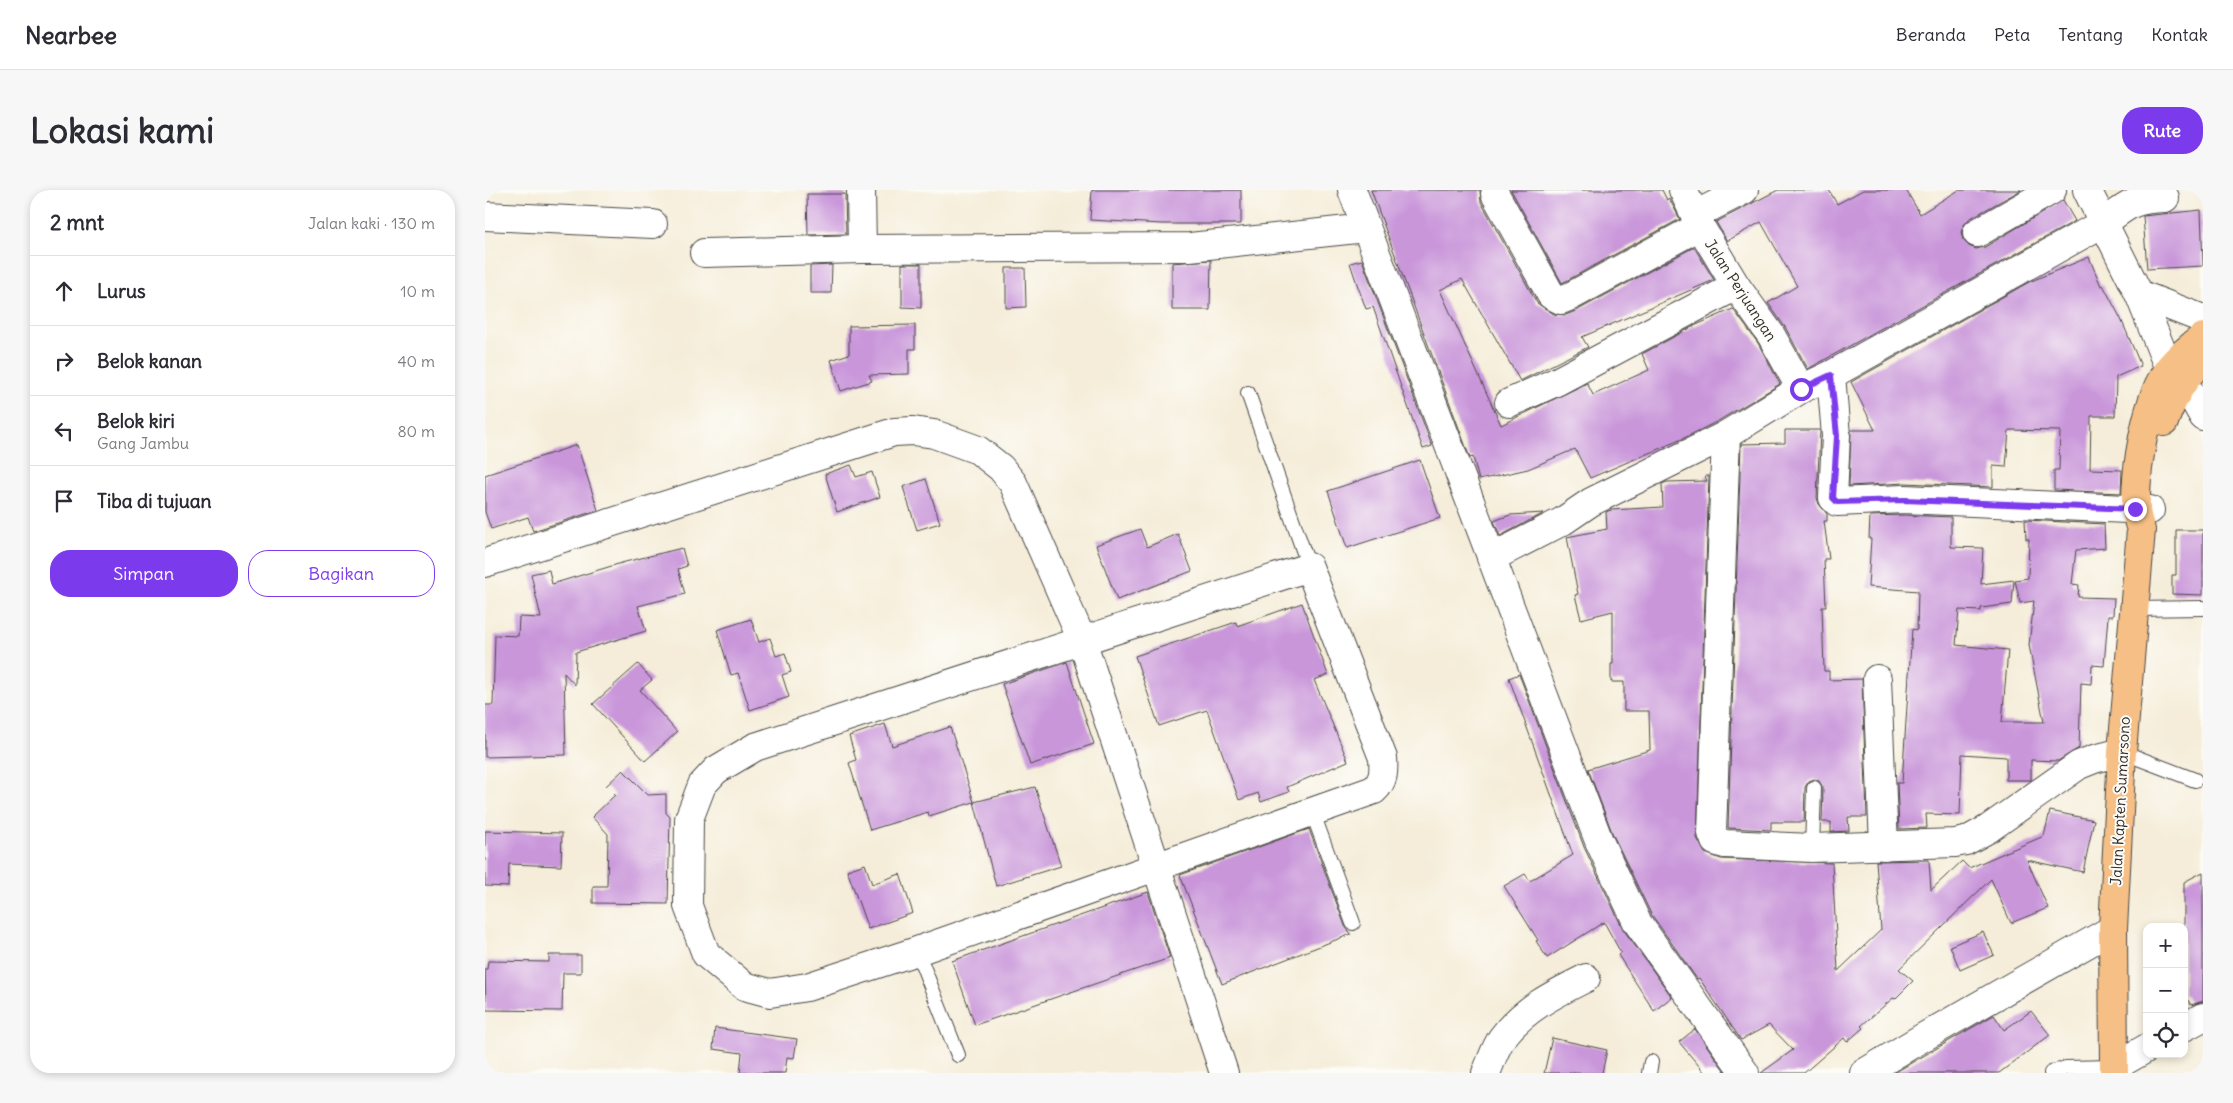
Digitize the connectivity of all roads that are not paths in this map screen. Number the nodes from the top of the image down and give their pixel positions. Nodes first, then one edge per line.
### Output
1 (861, 190) edge
2 (1352, 190) edge
3 (1683, 190) edge
4 (1744, 190) edge
5 (2053, 190) edge
6 (1495, 194) dead end
7 (2165, 198) dead end
8 (2098, 202) edge
9 (485, 216) edge
10 (1697, 221) junction
11 (653, 224) dead end
12 (1366, 228) junction
13 (1977, 233) dead end
14 (862, 249) junction
15 (704, 253) dead end
16 (1736, 286) junction
17 (2139, 294) junction
18 (2203, 319) edge
19 (2203, 337) edge
20 (2203, 361) edge
21 (1831, 375) junction
22 (2176, 375) junction
23 (1801, 389) junction
24 (1248, 392) dead end
25 (1509, 403) dead end
26 (2203, 416) edge
27 (1726, 435) junction
28 (2142, 516) junction
29 (1491, 558) junction
30 (485, 563) edge
31 (1309, 567) junction
32 (2203, 608) edge
33 (2134, 609) junction
34 (1082, 640) junction
35 (1877, 679) dead end
36 (2122, 752) junction
37 (2195, 780) dead end
38 (1814, 788) dead end
39 (1313, 811) junction
40 (1884, 846) junction
41 (1812, 848) junction
42 (1157, 866) junction
43 (1353, 923) dead end
44 (2113, 929) junction
45 (917, 951) junction
46 (1586, 978) dead end
47 (2203, 1017) edge
48 (2188, 1025) edge
49 (2143, 1051) edge
50 (958, 1054) dead end
51 (2114, 1070) edge
52 (1224, 1073) edge
53 (1486, 1073) edge
54 (1745, 1073) edge
55 (1864, 1073) edge
56 (2051, 1073) edge

1 - 14 street
2 - 12 street
3 - 10 street, Jalan Perjuangan
4 - 10 street
5 - 13 street
6 - 10 street
7 - 8 street
8 - 17 street
8 - 21 street
9 - 11 street
10 - 16 street, Jalan Perjuangan
12 - 14 street
12 - 29 street
14 - 15 street
16 - 23 street, Jalan Perjuangan
16 - 25 street
17 - 18 street
17 - 22 street
19 - 22 highway, Jalan Kapten Sumarsono
20 - 22 highway, Jalan Kapten Sumarsono
21 - 23 street
21 - 28 street
22 - 26 street
22 - 28 highway, Jalan Kapten Sumarsono
23 - 27 street
24 - 31 lane
27 - 29 street
27 - 41 street
28 - 33 highway, Jalan Kapten Sumarsono
29 - 54 street
30 - 34 street
31 - 34 street
31 - 39 street
32 - 33 lane
33 - 36 highway, Jalan Kapten Sumarsono
34 - 42 street
34 - 45 street
35 - 40 street
36 - 37 lane
36 - 40 street
36 - 44 highway, Jalan Kapten Sumarsono
38 - 41 lane
39 - 42 street
39 - 43 lane
40 - 41 street
42 - 45 street
42 - 52 street
44 - 51 highway, Jalan Kapten Sumarsono
44 - 55 street
45 - 50 lane
46 - 53 street
47 - 48 street
49 - 51 street
51 - 56 lane

